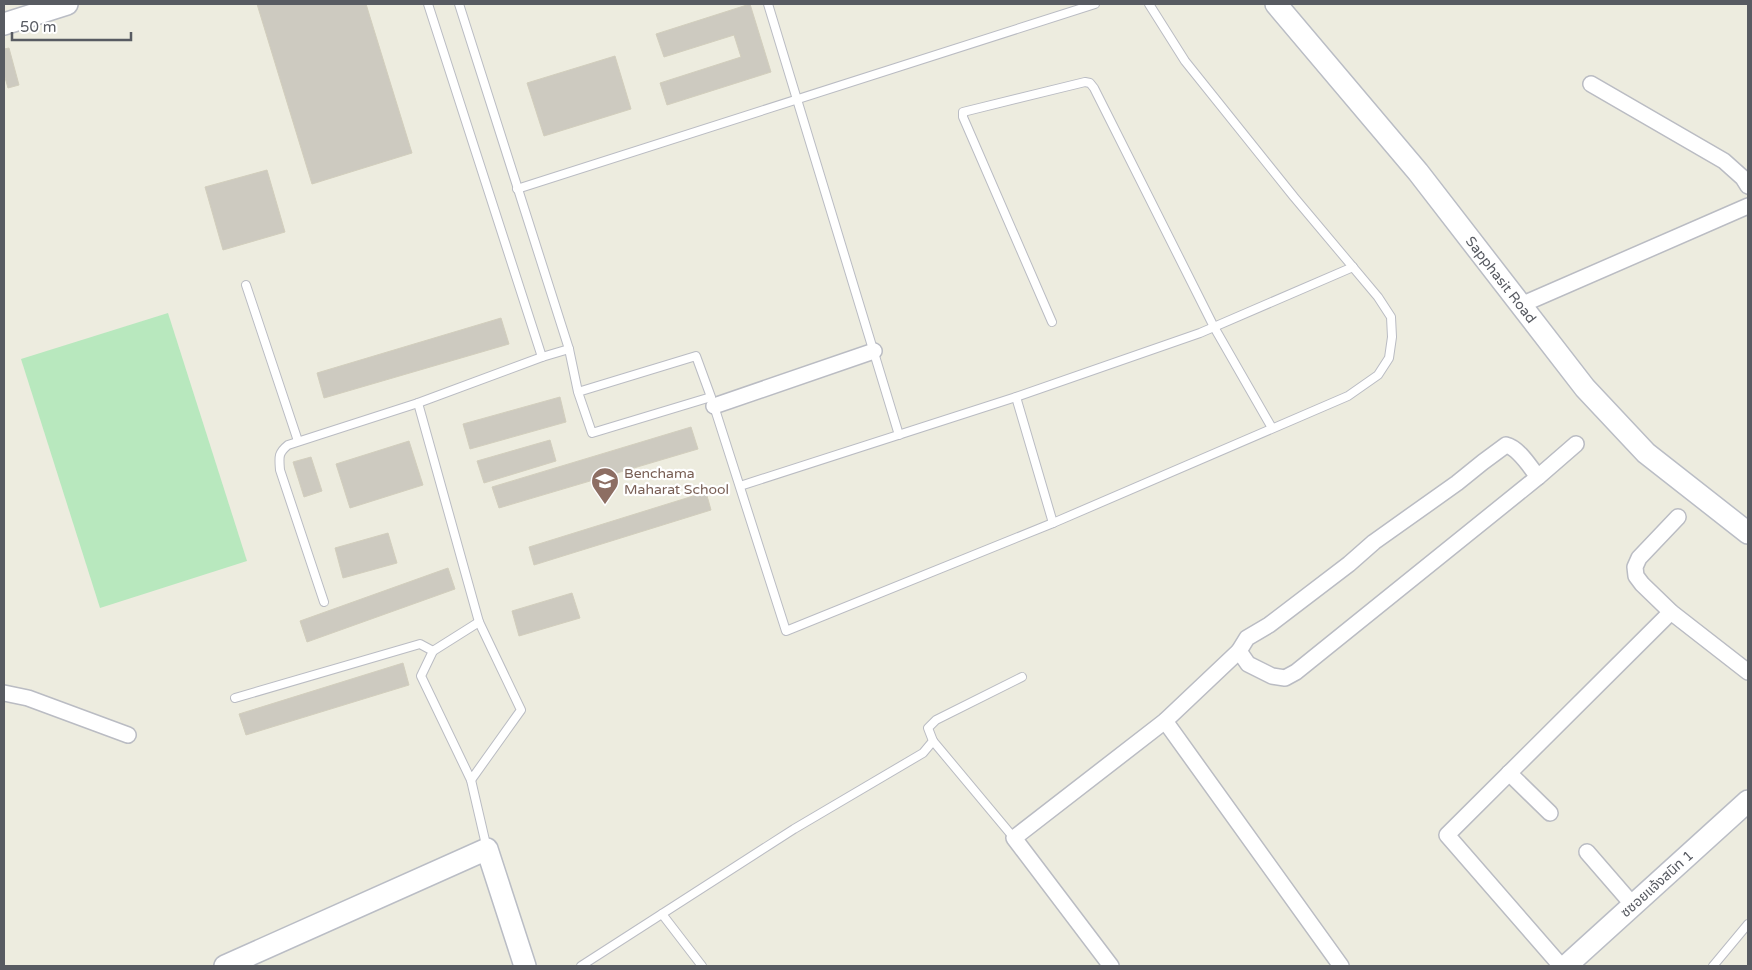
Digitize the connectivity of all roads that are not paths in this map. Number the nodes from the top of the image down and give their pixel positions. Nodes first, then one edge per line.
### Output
1 (67, 4) edge
2 (428, 4) edge
3 (459, 4) edge
4 (768, 4) edge
5 (1095, 4) edge
6 (1150, 4) edge
7 (1277, 4) edge
8 (4, 24) edge
9 (1591, 84) dead end
10 (797, 98) junction
11 (1748, 186) edge
12 (517, 189) junction
13 (1748, 206) edge
14 (1353, 267) junction
15 (246, 285) dead end
16 (1521, 305) junction
17 (1052, 322) dead end
18 (1214, 327) junction
19 (568, 348) junction
20 (874, 351) junction
21 (542, 357) junction
22 (578, 392) junction
23 (1016, 397) junction
24 (712, 402) junction
25 (418, 403) junction
26 (1272, 428) junction
27 (899, 435) junction
28 (298, 441) junction
29 (1576, 444) dead end
30 (1538, 477) junction
31 (740, 486) junction
32 (1678, 517) dead end
33 (1053, 523) junction
34 (1748, 533) edge
35 (324, 602) dead end
36 (1671, 612) junction
37 (480, 622) junction
38 (432, 651) junction
39 (1239, 651) junction
40 (1748, 672) edge
41 (1022, 677) dead end
42 (4, 693) edge
43 (235, 698) dead end
44 (1165, 721) junction
45 (128, 735) dead end
46 (934, 741) junction
47 (1509, 773) junction
48 (471, 780) junction
49 (1748, 802) edge
50 (1550, 813) dead end
51 (1014, 838) junction
52 (487, 849) junction
53 (1587, 852) dead end
54 (1633, 905) junction
55 (662, 914) junction
56 (1748, 924) edge
57 (225, 966) edge
58 (525, 966) edge
59 (581, 966) edge
60 (702, 966) edge
61 (1111, 966) edge
62 (1341, 966) edge
63 (1561, 966) edge
64 (1566, 966) edge
65 (1713, 966) edge

1 - 8 street
2 - 21 lane
3 - 12 lane
4 - 10 lane
5 - 10 lane
6 - 14 lane
7 - 16 street, Sapphasit Road
9 - 11 street
10 - 12 lane
10 - 20 lane
12 - 19 lane
13 - 16 street
14 - 18 lane
14 - 26 lane
15 - 28 lane
16 - 34 street, Sapphasit Road
17 - 18 lane
18 - 23 lane
18 - 26 lane
19 - 21 lane
19 - 22 lane
20 - 24 street
20 - 27 lane
21 - 25 lane
22 - 24 lane
22 - 24 lane
23 - 27 lane
23 - 33 lane
24 - 31 lane
25 - 28 lane
25 - 37 lane
26 - 33 lane
27 - 31 lane
28 - 35 lane
29 - 30 street
30 - 39 street
30 - 39 street
31 - 33 lane
32 - 36 street
36 - 40 street
36 - 47 street
37 - 38 lane
37 - 48 lane
38 - 43 lane
38 - 48 lane
39 - 44 street
41 - 46 lane
42 - 45 street
44 - 51 street
44 - 62 street
46 - 51 lane
46 - 55 lane
47 - 50 street
47 - 63 street
48 - 52 lane
49 - 54 street, ซซอยแจ้งสนิท 1
51 - 61 street
52 - 57 street
52 - 58 street
53 - 54 street
54 - 64 street, ซซอยแจ้งสนิท 1
55 - 59 lane
55 - 60 lane
56 - 65 lane

